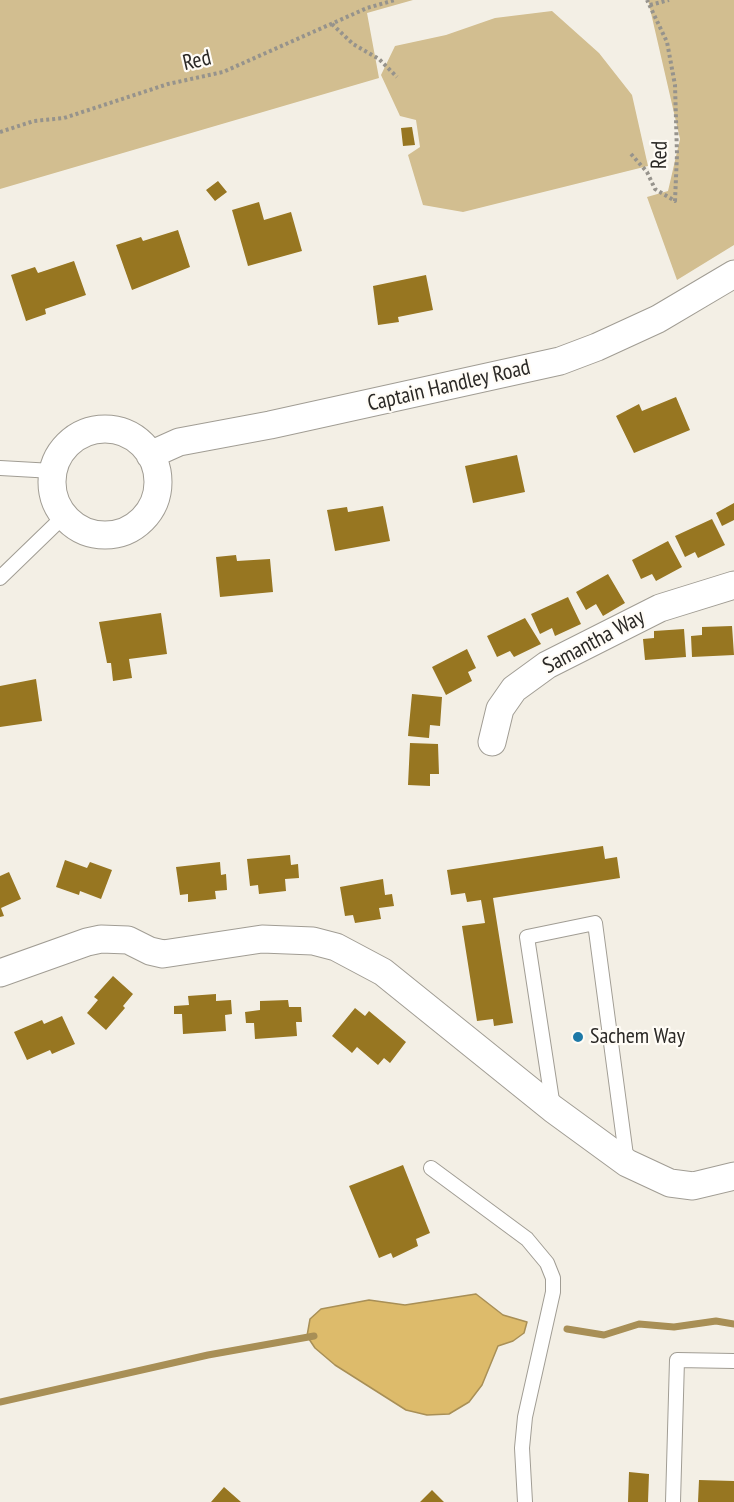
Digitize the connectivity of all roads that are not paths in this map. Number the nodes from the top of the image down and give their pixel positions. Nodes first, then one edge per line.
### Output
1 (734, 274) edge
2 (150, 455) junction
3 (0, 468) edge
4 (53, 471) junction
5 (64, 516) junction
6 (0, 578) edge
7 (734, 585) edge
8 (492, 742) dead end
9 (0, 974) edge
10 (553, 1109) junction
11 (627, 1163) junction
12 (431, 1168) dead end
13 (734, 1176) edge
14 (734, 1361) edge
15 (525, 1502) edge
16 (673, 1502) edge

1 - 2 street, Captain Handley Road
2 - 4 street
2 - 5 street
3 - 4 lane
4 - 5 street
5 - 6 lane
7 - 8 street, Samantha Way
9 - 10 street
10 - 11 street
10 - 11 lane
11 - 13 street
12 - 15 lane
14 - 16 lane

